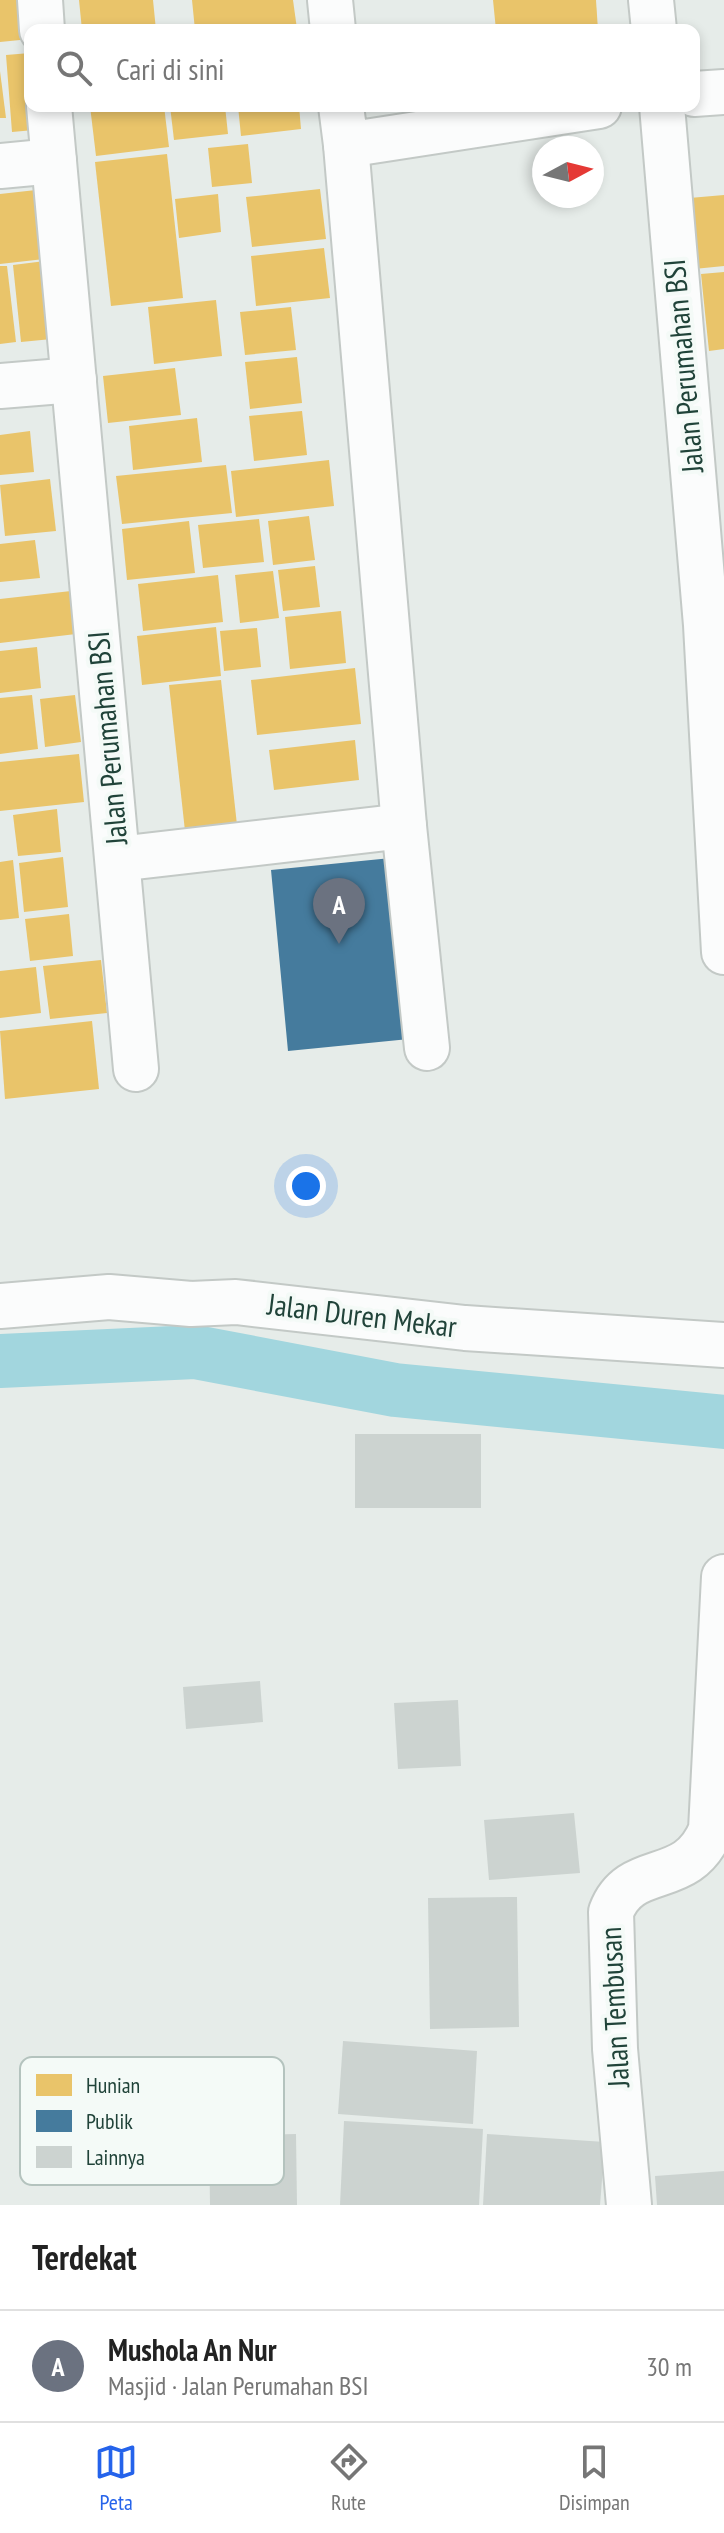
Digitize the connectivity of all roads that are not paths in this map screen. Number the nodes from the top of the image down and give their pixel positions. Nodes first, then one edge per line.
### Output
1 (40, 0) edge
2 (330, 0) edge
3 (651, 0) edge
4 (42, 24) edge
5 (332, 24) edge
6 (653, 24) edge
7 (724, 92) edge
8 (700, 94) edge
9 (50, 112) edge
10 (522, 112) edge
11 (663, 112) edge
12 (344, 126) edge
13 (54, 161) junction
14 (0, 166) edge
15 (74, 380) junction
16 (0, 386) edge
17 (715, 625) edge
18 (719, 812) edge
19 (404, 826) junction
20 (118, 859) junction
21 (724, 952) edge
22 (427, 1048) dead end
23 (136, 1069) dead end
24 (0, 1306) edge
25 (724, 1345) edge
26 (724, 1577) edge
27 (629, 2205) edge

1 - 4 street
2 - 5 street
3 - 6 street
7 - 8 street
9 - 13 street, Jalan Perumahan BSI
10 - 12 street
11 - 17 street, Jalan Perumahan BSI
12 - 19 street
13 - 14 street
13 - 15 street, Jalan Perumahan BSI
15 - 16 street
15 - 20 street, Jalan Perumahan BSI
17 - 18 street, Jalan Perumahan BSI
18 - 21 street, Jalan Perumahan BSI
19 - 20 street, Jalan Perumahan BSI
19 - 22 street
20 - 23 street
24 - 25 street, Jalan Duren Mekar
26 - 27 street, Jalan Tembusan

